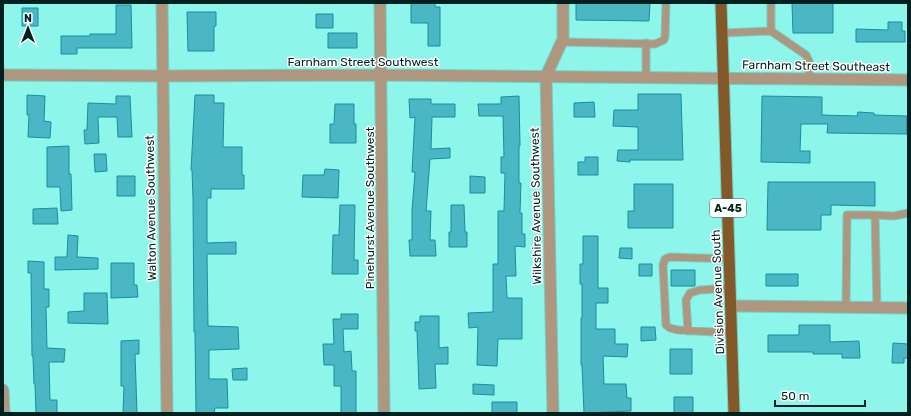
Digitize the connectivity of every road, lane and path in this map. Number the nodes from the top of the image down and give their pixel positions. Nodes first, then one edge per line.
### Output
1 (162, 3) edge
2 (380, 3) edge
3 (563, 3) edge
4 (666, 3) edge
5 (721, 3) edge
6 (770, 3) edge
7 (771, 32) junction
8 (722, 33) junction
9 (562, 42) junction
10 (646, 43) junction
11 (3, 75) edge
12 (382, 75) junction
13 (162, 76) junction
14 (546, 76) junction
15 (646, 77) junction
16 (724, 78) junction
17 (809, 78) junction
18 (908, 80) edge
19 (908, 213) edge
20 (875, 215) junction
21 (730, 259) junction
22 (731, 288) junction
23 (731, 306) junction
24 (846, 307) junction
25 (878, 307) junction
26 (908, 308) edge
27 (688, 331) junction
28 (732, 333) junction
29 (3, 390) edge
30 (4, 413) edge
31 (167, 413) edge
32 (384, 413) edge
33 (553, 413) edge
34 (734, 413) edge

1 - 13 street, Walton Avenue Southwest
2 - 12 street, Pinehurst Avenue Southwest
3 - 9 street, Wilkshire Avenue Southwest
4 - 10 lane
5 - 8 main road, Division Avenue South / A-45
6 - 7 lane
7 - 8 lane
7 - 17 lane
8 - 16 main road, Division Avenue South / A-45
9 - 10 lane
9 - 14 street, Wilkshire Avenue Southwest
10 - 15 lane
11 - 13 street, Farnham Street Southwest
12 - 13 street, Farnham Street Southwest
12 - 14 street, Farnham Street Southwest
12 - 32 street, Pinehurst Avenue Southwest
13 - 31 street, Walton Avenue Southwest
14 - 15 street, Farnham Street Southwest
14 - 33 street, Wilkshire Avenue Southwest
15 - 16 street, Farnham Street Southwest
16 - 17 street, Farnham Street Southeast
16 - 21 main road, Division Avenue South / A-45
17 - 18 street, Farnham Street Southeast
19 - 20 lane
20 - 24 lane
20 - 25 lane
21 - 22 main road, Division Avenue South / A-45
21 - 27 lane
22 - 23 main road, Division Avenue South / A-45
22 - 27 lane
23 - 24 street
23 - 28 main road, Division Avenue South / A-45
24 - 25 street
25 - 26 street
27 - 28 lane
28 - 34 main road, Division Avenue South / A-45
29 - 30 street

